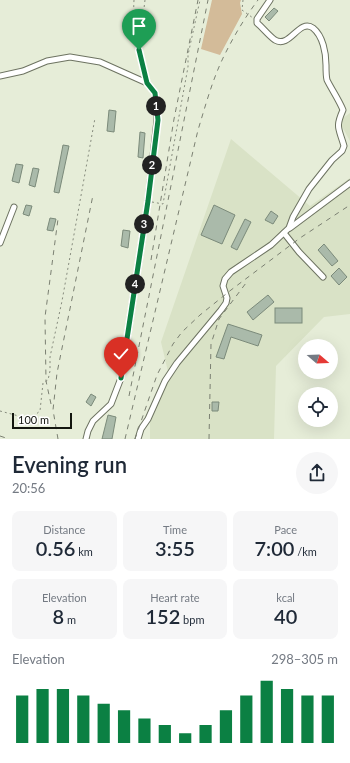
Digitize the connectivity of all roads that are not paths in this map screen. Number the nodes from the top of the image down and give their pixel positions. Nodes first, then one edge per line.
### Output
1 (270, 0) edge
2 (0, 76) edge
3 (350, 183) edge
4 (14, 207) dead end
5 (289, 228) junction
6 (284, 233) junction
7 (0, 243) edge
8 (323, 277) dead end
9 (86, 439) edge
10 (138, 439) edge

1 - 5 street
2 - 9 street
3 - 5 street
4 - 7 street
5 - 6 street
6 - 8 street
6 - 10 street

